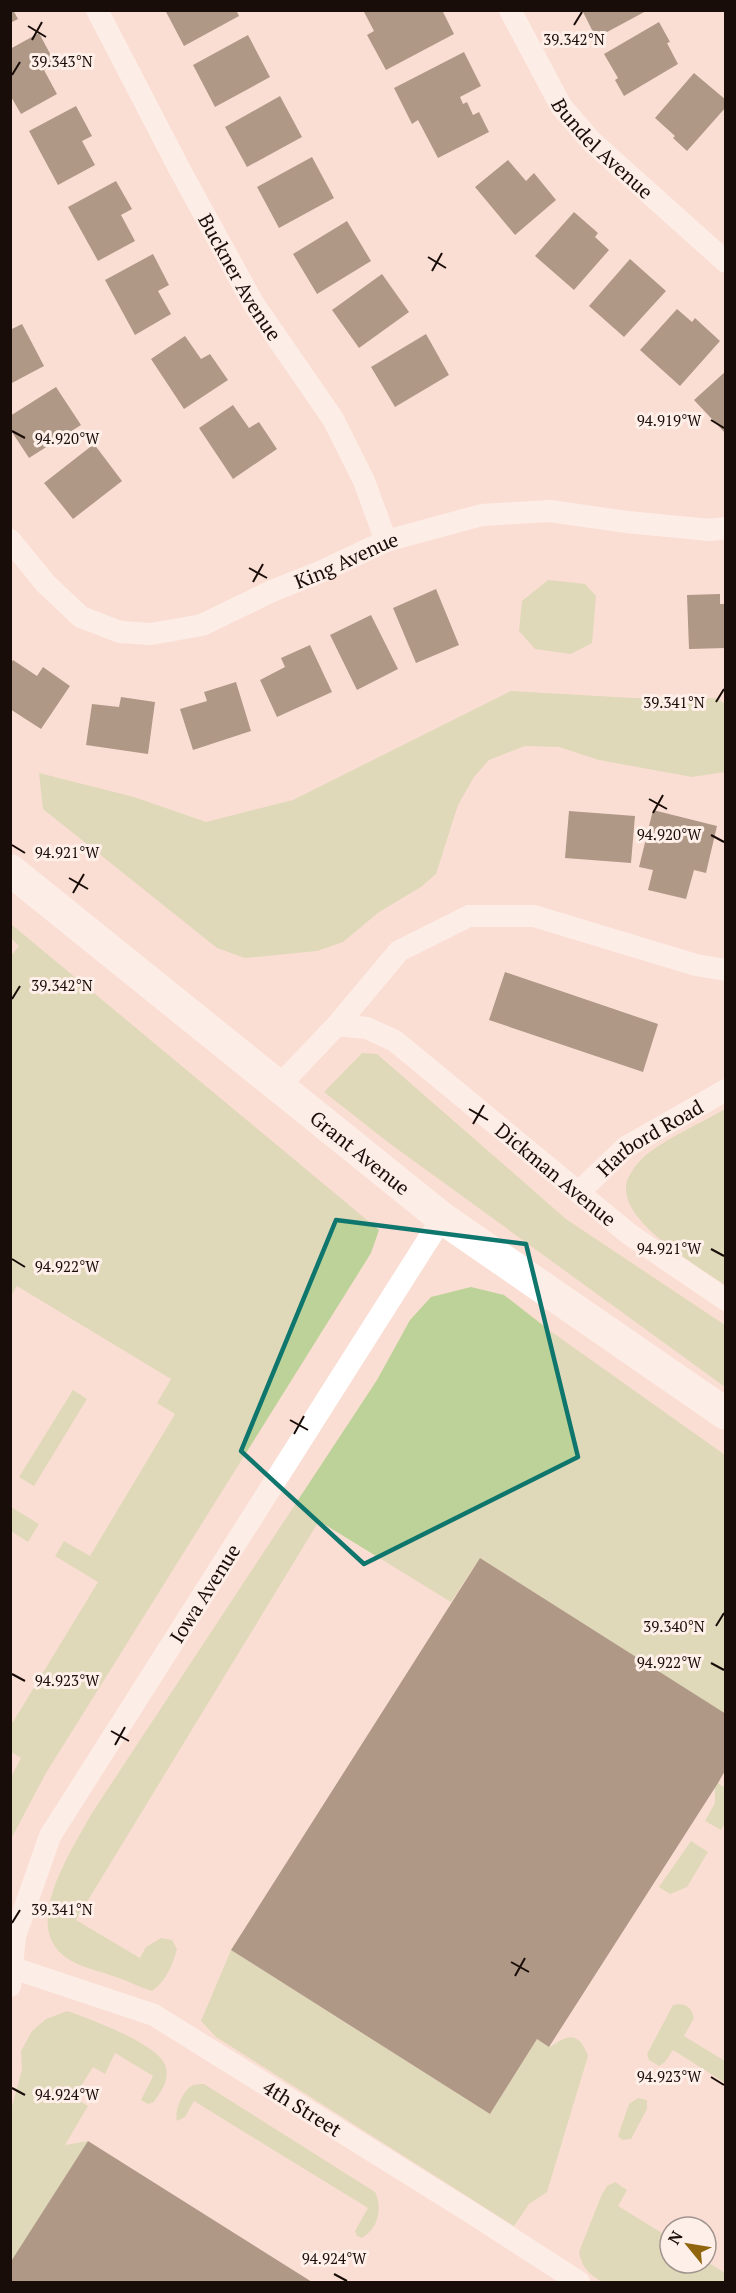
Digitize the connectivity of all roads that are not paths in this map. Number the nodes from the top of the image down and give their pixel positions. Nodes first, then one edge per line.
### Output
1 (97, 10) edge
2 (510, 10) edge
3 (726, 262) edge
4 (726, 528) edge
5 (10, 540) edge
6 (386, 541) junction
7 (10, 870) edge
8 (726, 970) edge
9 (337, 1025) junction
10 (278, 1087) junction
11 (726, 1090) edge
12 (579, 1192) junction
13 (442, 1218) junction
14 (726, 1300) edge
15 (726, 1413) edge
16 (11, 1973) edge
17 (579, 2283) edge

1 - 6 street, Buckner Avenue
2 - 3 street, Bundel Avenue
4 - 6 street, King Avenue
5 - 6 street, King Avenue
7 - 10 main road, Grant Avenue
8 - 9 street
9 - 10 street
9 - 12 street, Dickman Avenue
10 - 13 main road, Grant Avenue
11 - 12 street, Harbord Road
12 - 14 street, Dickman Avenue
13 - 15 main road, Grant Avenue
13 - 16 street, Iowa Avenue
16 - 17 street, 4th Street

